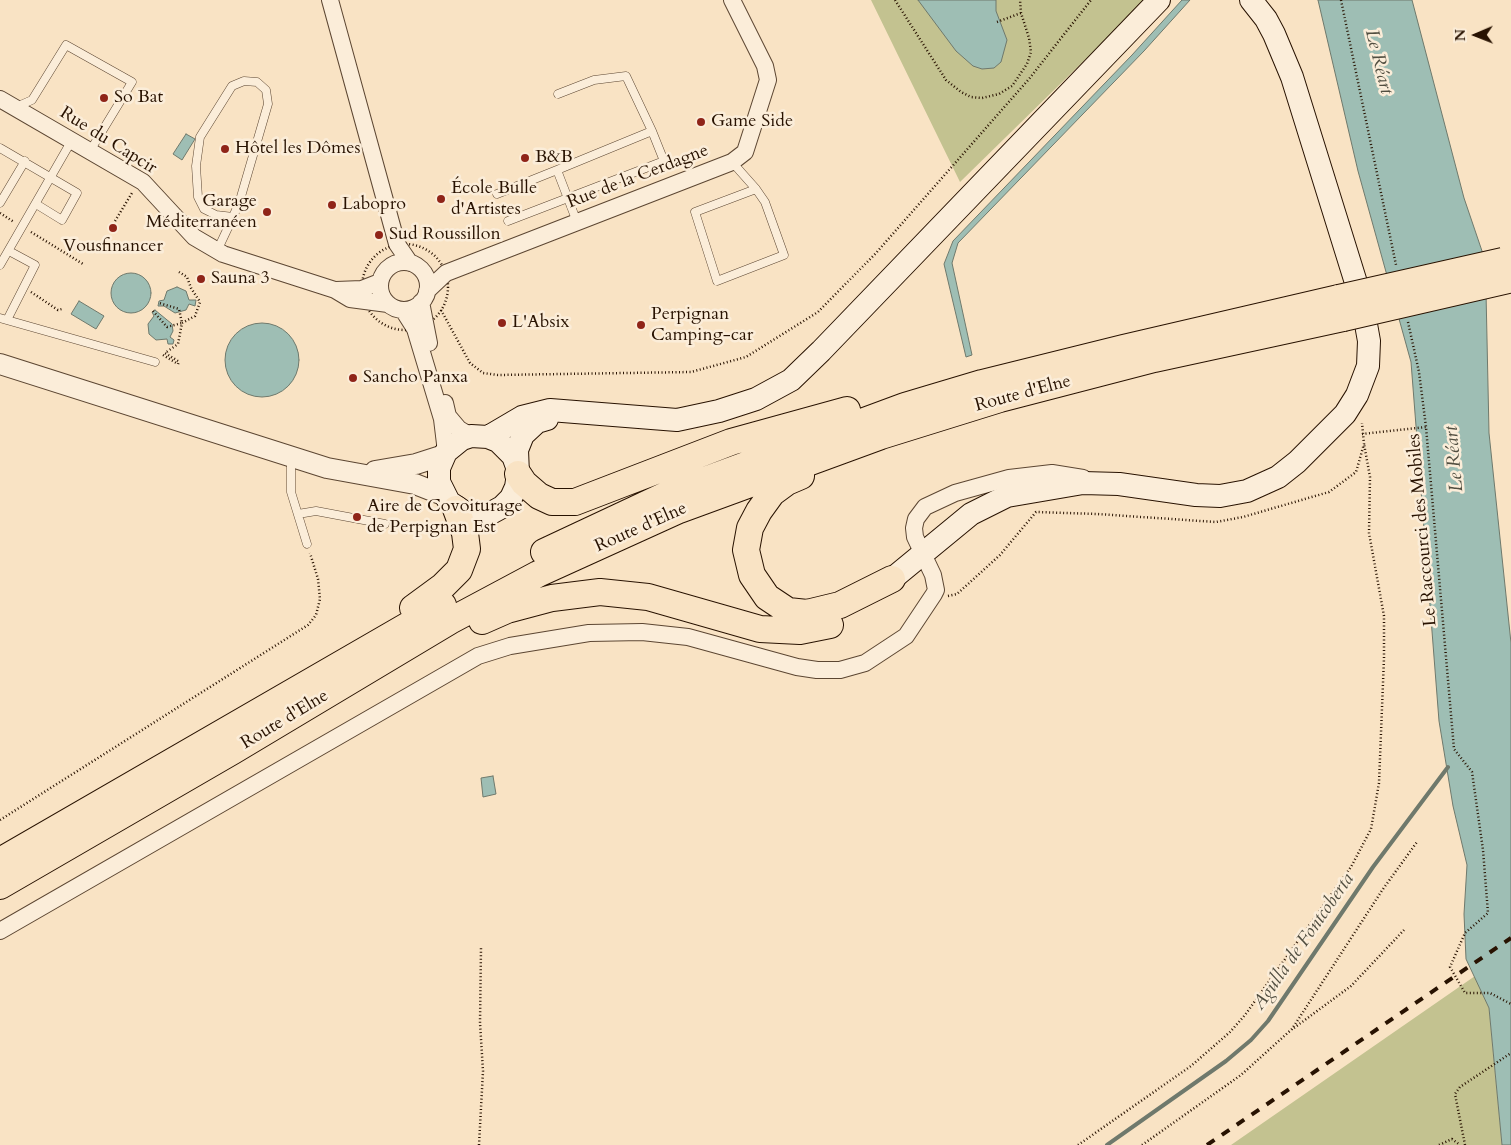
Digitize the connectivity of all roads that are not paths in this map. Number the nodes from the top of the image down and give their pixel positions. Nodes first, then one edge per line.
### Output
1 (330, 0) edge
2 (732, 0) edge
3 (1159, 0) edge
4 (1251, 0) edge
5 (558, 94) dead end
6 (7, 104) edge
7 (652, 131) junction
8 (72, 140) junction
9 (0, 148) edge
10 (90, 151) junction
11 (24, 161) junction
12 (732, 162) junction
13 (558, 170) junction
14 (51, 177) junction
15 (756, 189) junction
16 (497, 194) dead end
17 (568, 197) junction
18 (0, 203) edge
19 (36, 204) junction
20 (233, 216) junction
21 (508, 221) dead end
22 (577, 222) junction
23 (397, 244) junction
24 (9, 251) junction
25 (217, 251) junction
26 (0, 266) edge
27 (416, 267) junction
28 (1508, 270) edge
29 (446, 273) junction
30 (384, 275) junction
31 (363, 296) junction
32 (424, 297) junction
33 (396, 307) junction
34 (1339, 312) junction
35 (3, 319) edge
36 (420, 327) junction
37 (1123, 348) junction
38 (155, 362) dead end
39 (0, 364) edge
40 (580, 411) junction
41 (480, 437) junction
42 (445, 454) junction
43 (291, 457) junction
44 (517, 470) junction
45 (349, 473) junction
46 (1119, 484) junction
47 (449, 502) junction
48 (298, 514) junction
49 (385, 524) dead end
50 (307, 544) road end
51 (923, 554) junction
52 (892, 579) junction
53 (289, 717) junction
54 (0, 860) edge
55 (0, 886) edge
56 (0, 931) edge

1 - 23 street
2 - 12 street, Rue de la Cerdagne
3 - 40 main road
4 - 46 main road
5 - 7 lane
6 - 8 street, Rue du Capcir
6 - 10 lane
7 - 13 lane
7 - 17 lane
8 - 10 street, Rue du Capcir
8 - 14 lane
9 - 11 lane
10 - 25 street, Rue du Capcir
11 - 14 lane
11 - 18 lane
12 - 15 lane
12 - 22 street, Rue de la Cerdagne
13 - 16 lane
13 - 17 lane
14 - 19 lane
14 - 19 lane
15 - 15 lane
17 - 21 lane
17 - 22 lane
19 - 24 lane
20 - 20 lane
20 - 25 lane
22 - 29 street, Rue de la Cerdagne
23 - 27 street
23 - 30 street
24 - 26 lane
24 - 35 lane
25 - 31 street, Rue du Capcir
27 - 29 street, Rue de la Cerdagne
27 - 30 street
27 - 32 street
28 - 34 highway, bridge
29 - 32 street, Rue de la Cerdagne
30 - 31 street, Rue du Capcir
30 - 33 street
31 - 33 street, Rue du Capcir
32 - 33 street
32 - 36 street
33 - 36 street
34 - 37 highway, Route d'Elne
34 - 52 highway
34 - 53 highway, Route d'Elne
35 - 38 lane
36 - 41 street
36 - 42 street
37 - 44 highway
37 - 54 highway, Route d'Elne
39 - 43 street
40 - 41 main road
40 - 44 main road
41 - 42 main road
41 - 44 main road
42 - 45 street
42 - 47 main road
43 - 45 street
43 - 48 lane
44 - 47 main road
45 - 47 street
46 - 51 main road
46 - 51 street
47 - 54 highway
48 - 49 lane
48 - 50 lane
51 - 52 main road
51 - 56 street
52 - 53 highway
53 - 55 highway, Route d'Elne

